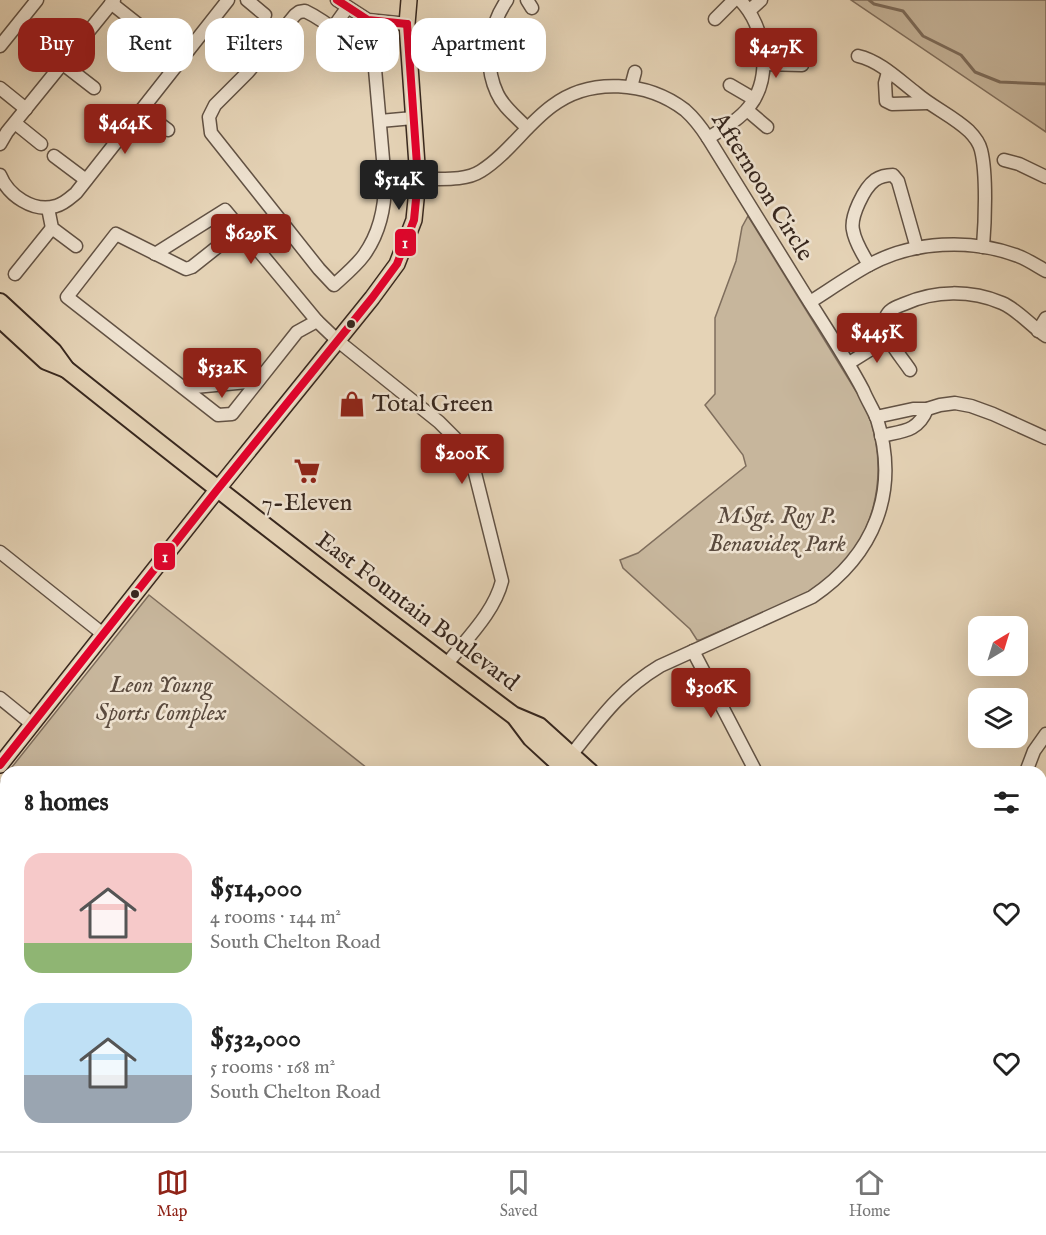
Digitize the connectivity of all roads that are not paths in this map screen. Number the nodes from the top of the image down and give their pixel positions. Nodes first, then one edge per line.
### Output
1 (37, 0) edge
2 (228, 0) edge
3 (247, 0) edge
4 (409, 0) edge
5 (507, 0) edge
6 (734, 0) edge
7 (740, 0) edge
8 (761, 0) edge
9 (112, 1) edge
10 (342, 4) edge
11 (750, 10) junction
12 (265, 15) dead end
13 (131, 18) edge
14 (316, 19) edge
15 (715, 19) dead end
16 (95, 22) edge
17 (406, 24) junction
18 (193, 44) edge
19 (0, 46) edge
20 (858, 56) dead end
21 (763, 64) junction
22 (802, 65) dead end
23 (56, 72) edge
24 (79, 72) edge
25 (171, 72) edge
26 (375, 72) edge
27 (635, 72) dead end
28 (888, 72) junction
29 (730, 85) dead end
30 (631, 87) junction
31 (0, 88) edge
32 (94, 88) dead end
33 (927, 103) junction
34 (750, 104) junction
35 (26, 109) junction
36 (141, 110) junction
37 (414, 118) junction
38 (380, 121) junction
39 (15, 123) junction
40 (767, 127) dead end
41 (528, 128) junction
42 (168, 130) dead end
43 (708, 138) junction
44 (0, 144) edge
45 (41, 144) dead end
46 (54, 156) dead end
47 (1004, 160) dead end
48 (0, 175) edge
49 (1046, 177) edge
50 (418, 179) junction
51 (86, 180) junction
52 (48, 208) junction
53 (52, 228) junction
54 (240, 229) junction
55 (76, 246) dead end
56 (983, 247) junction
57 (917, 248) junction
58 (155, 254) junction
59 (869, 265) junction
60 (1046, 271) edge
61 (15, 274) dead end
62 (0, 302) edge
63 (810, 302) junction
64 (1046, 318) edge
65 (0, 319) edge
66 (317, 321) junction
67 (1042, 334) edge
68 (889, 338) junction
69 (338, 340) junction
70 (849, 363) junction
71 (66, 369) junction
72 (910, 370) dead end
73 (258, 381) junction
74 (184, 388) junction
75 (927, 409) junction
76 (876, 417) junction
77 (881, 436) junction
78 (1046, 438) edge
79 (217, 490) junction
80 (0, 552) edge
81 (104, 634) junction
82 (693, 651) junction
83 (446, 665) junction
84 (0, 698) edge
85 (513, 715) junction
86 (32, 724) junction
87 (1046, 734) edge
88 (572, 754) junction
89 (0, 765) edge
90 (561, 766) edge
91 (584, 766) edge
92 (753, 766) edge
93 (1028, 766) edge

1 - 19 street
2 - 18 street
3 - 12 street
4 - 17 main road
5 - 41 street
6 - 15 street
7 - 11 street
8 - 11 street
9 - 13 street
9 - 16 street
10 - 17 street
11 - 21 street
14 - 38 street
17 - 37 main road
20 - 28 street
21 - 22 street
21 - 34 street
23 - 35 street
24 - 32 street
25 - 36 street
26 - 38 street
27 - 30 street
28 - 33 street
28 - 33 street
29 - 34 street
30 - 41 street, Afternoon Circle
30 - 43 street, Afternoon Circle
31 - 35 street
33 - 56 street
34 - 40 street
34 - 43 street
35 - 39 street
36 - 42 street
36 - 51 street
37 - 38 street
37 - 50 main road
39 - 44 street
39 - 45 street
41 - 50 street, Afternoon Circle
43 - 63 street, Afternoon Circle
46 - 51 street
47 - 49 street
48 - 52 street
50 - 69 main road
51 - 52 street
52 - 53 street
53 - 55 street
53 - 61 street
54 - 58 street
54 - 58 street
54 - 66 street
56 - 57 street
56 - 60 street
57 - 59 street
57 - 59 street
58 - 74 street
59 - 63 street
62 - 71 highway, East Fountain Boulevard
63 - 70 street, Afternoon Circle
64 - 67 street
65 - 71 highway, East Fountain Boulevard
66 - 69 street
66 - 73 street
67 - 68 street
68 - 70 street
68 - 72 street
69 - 79 main road
69 - 83 street
70 - 76 street, Afternoon Circle
71 - 79 highway, East Fountain Boulevard
73 - 74 street
73 - 74 street
75 - 76 street
75 - 77 street
75 - 78 street
76 - 77 street, Afternoon Circle
77 - 82 street, Afternoon Circle
79 - 81 main road
79 - 83 highway, East Fountain Boulevard
80 - 81 street
81 - 86 main road
82 - 88 street, Afternoon Circle
82 - 92 street
83 - 85 highway, East Fountain Boulevard
84 - 86 street
85 - 88 highway, East Fountain Boulevard
85 - 90 highway, East Fountain Boulevard
86 - 89 main road
87 - 93 street
88 - 91 highway, East Fountain Boulevard

